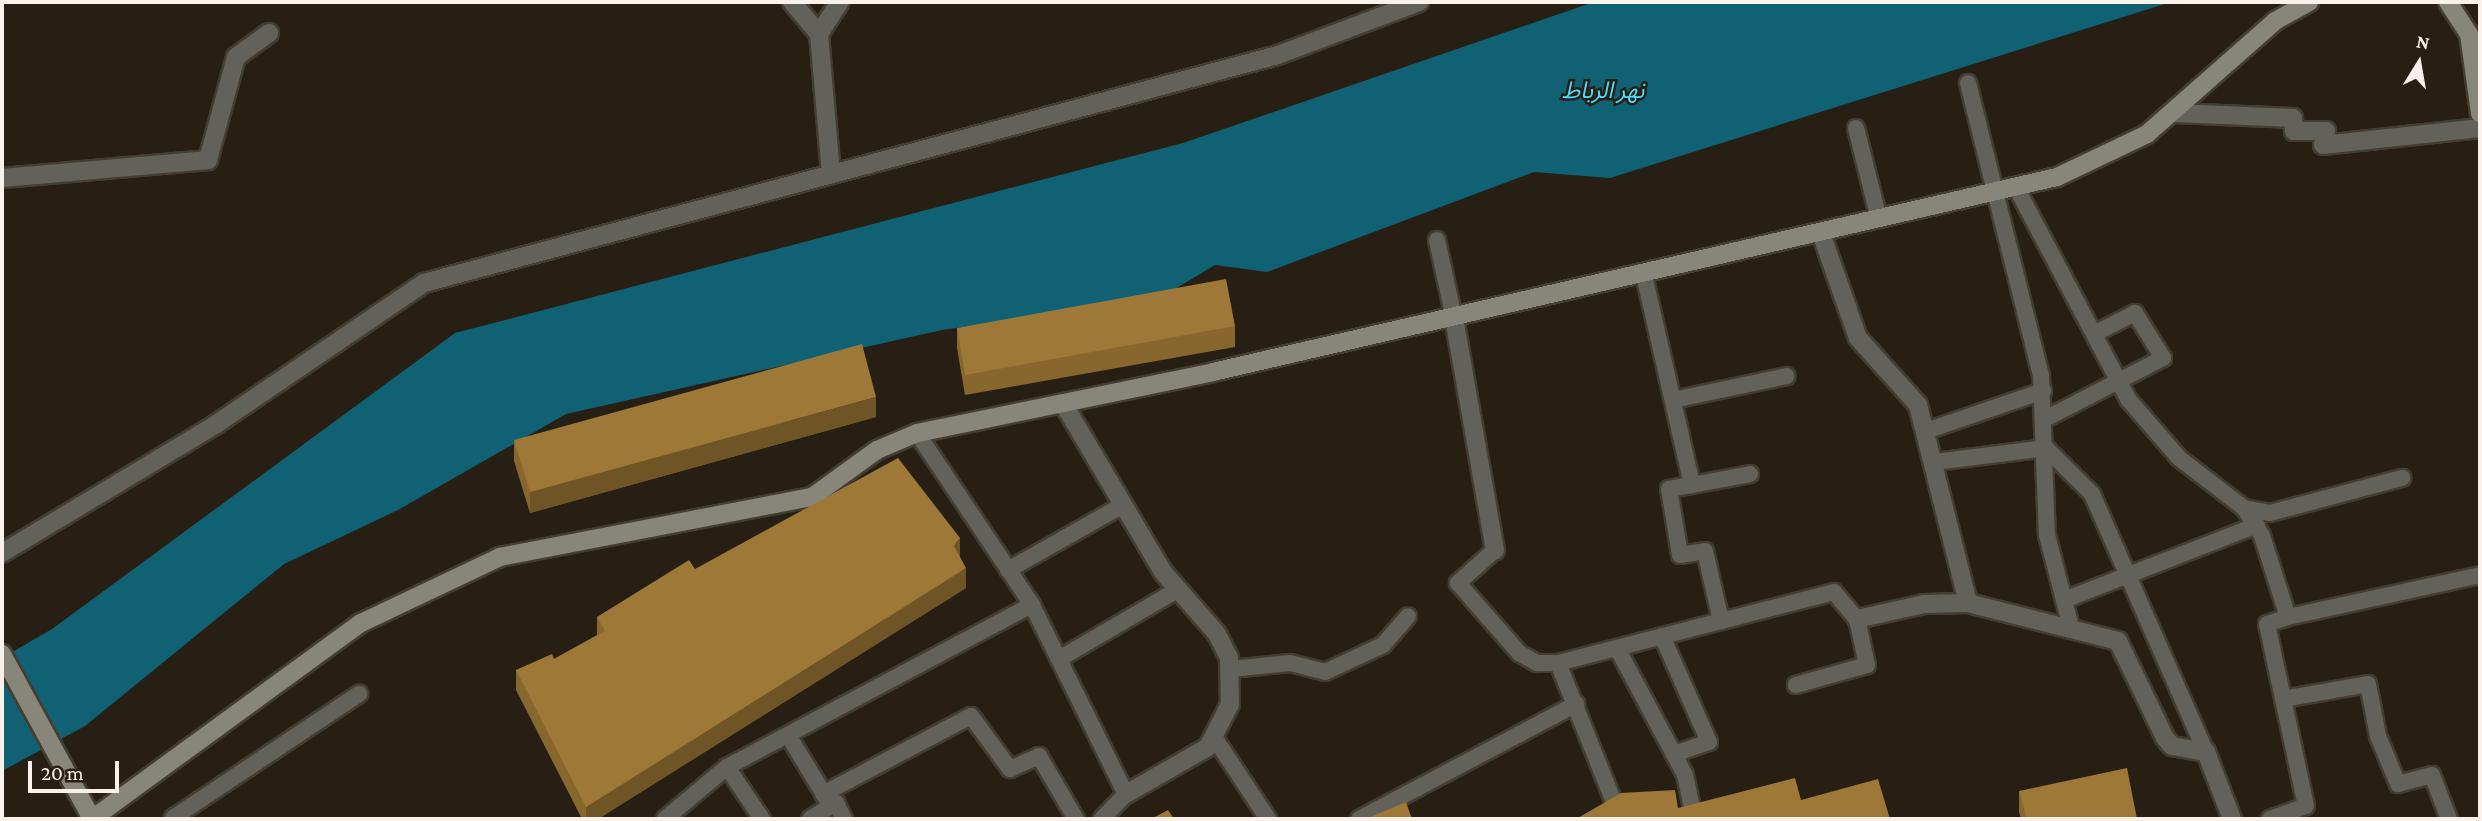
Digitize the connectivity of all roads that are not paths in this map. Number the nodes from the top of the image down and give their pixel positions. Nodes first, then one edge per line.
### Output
1 (792, 2) edge
2 (840, 2) edge
3 (1419, 2) edge
4 (2309, 2) edge
5 (2448, 2) edge
6 (2475, 30) edge
7 (269, 33) dead end
8 (819, 34) junction
9 (1968, 83) dead end
10 (2175, 113) junction
11 (2480, 113) edge
12 (1856, 128) dead end
13 (2480, 128) edge
14 (831, 174) junction
15 (2, 178) edge
16 (2017, 189) junction
17 (1994, 195) junction
18 (1879, 219) junction
19 (1821, 233) junction
20 (1437, 240) dead end
21 (1644, 275) junction
22 (1454, 318) junction
23 (2094, 334) junction
24 (1787, 376) dead end
25 (2119, 383) junction
26 (2043, 391) junction
27 (1673, 400) junction
28 (1063, 403) junction
29 (2045, 419) junction
30 (1926, 431) junction
31 (916, 433) junction
32 (2046, 448) junction
33 (1935, 462) junction
34 (1750, 474) dead end
35 (2402, 478) dead end
36 (1692, 485) junction
37 (1121, 506) junction
38 (2244, 508) junction
39 (2257, 524) junction
40 (1495, 550) joint
41 (2, 553) edge
42 (1009, 569) junction
43 (2480, 575) edge
44 (2125, 576) junction
45 (1179, 589) junction
46 (2064, 600) junction
47 (1968, 603) junction
48 (1032, 605) junction
49 (1408, 616) dead end
50 (2288, 617) junction
51 (1857, 619) junction
52 (1721, 621) junction
53 (2071, 627) junction
54 (1662, 636) junction
55 (1617, 648) junction
56 (2, 654) edge
57 (1059, 659) junction
58 (1558, 663) junction
59 (1231, 669) junction
60 (1797, 685) dead end
61 (359, 694) dead end
62 (2283, 699) junction
63 (1576, 704) junction
64 (788, 735) junction
65 (1213, 737) junction
66 (2207, 752) junction
67 (1674, 754) junction
68 (727, 768) junction
69 (1126, 794) junction
70 (827, 800) junction
71 (1615, 805) edge
72 (1694, 817) edge
73 (92, 819) edge
74 (171, 819) edge
75 (665, 819) edge
76 (762, 819) edge
77 (810, 819) edge
78 (844, 819) edge
79 (1076, 819) edge
80 (1102, 819) edge
81 (1268, 819) edge
82 (1359, 819) edge
83 (2232, 819) edge
84 (2270, 819) edge
85 (2449, 819) edge

1 - 8 street
2 - 8 street
3 - 14 street
4 - 10 street
5 - 6 street
6 - 11 street
7 - 15 street
8 - 14 street
9 - 17 lane
10 - 13 street
10 - 16 street
12 - 18 lane
14 - 41 street
16 - 17 street
16 - 23 lane
17 - 18 street
17 - 26 lane
18 - 19 street
19 - 21 street
19 - 30 street
20 - 22 lane
21 - 22 street
21 - 27 lane
22 - 28 street
22 - 40 street
23 - 25 lane
23 - 25 lane
24 - 27 lane
25 - 29 lane
25 - 38 lane
26 - 29 lane
26 - 30 lane
27 - 36 lane
28 - 31 street
28 - 37 street
29 - 32 lane
30 - 33 street
31 - 42 lane
31 - 73 street
32 - 33 lane
32 - 44 lane
32 - 46 lane
33 - 47 street
34 - 36 lane
35 - 38 lane
36 - 52 lane
37 - 42 lane
37 - 45 street
38 - 39 lane
39 - 44 lane
39 - 50 lane
40 - 58 lane
42 - 48 lane
43 - 50 lane
44 - 46 lane
44 - 66 lane
45 - 57 lane
45 - 59 street
46 - 53 lane
47 - 51 street
47 - 53 street
48 - 57 lane
48 - 64 lane
49 - 59 lane
50 - 62 lane
51 - 52 lane
51 - 60 lane
52 - 54 lane
53 - 66 street
54 - 55 lane
54 - 67 lane
55 - 58 lane
55 - 67 lane
56 - 73 street
57 - 69 lane
58 - 63 lane
59 - 65 street
61 - 74 lane
62 - 84 lane
62 - 85 lane
63 - 71 lane
63 - 82 lane
64 - 68 lane
64 - 70 lane
65 - 69 street
65 - 81 lane
66 - 83 street
67 - 72 lane
68 - 75 lane
68 - 76 lane
69 - 80 lane
70 - 77 lane
70 - 78 lane
70 - 79 lane

